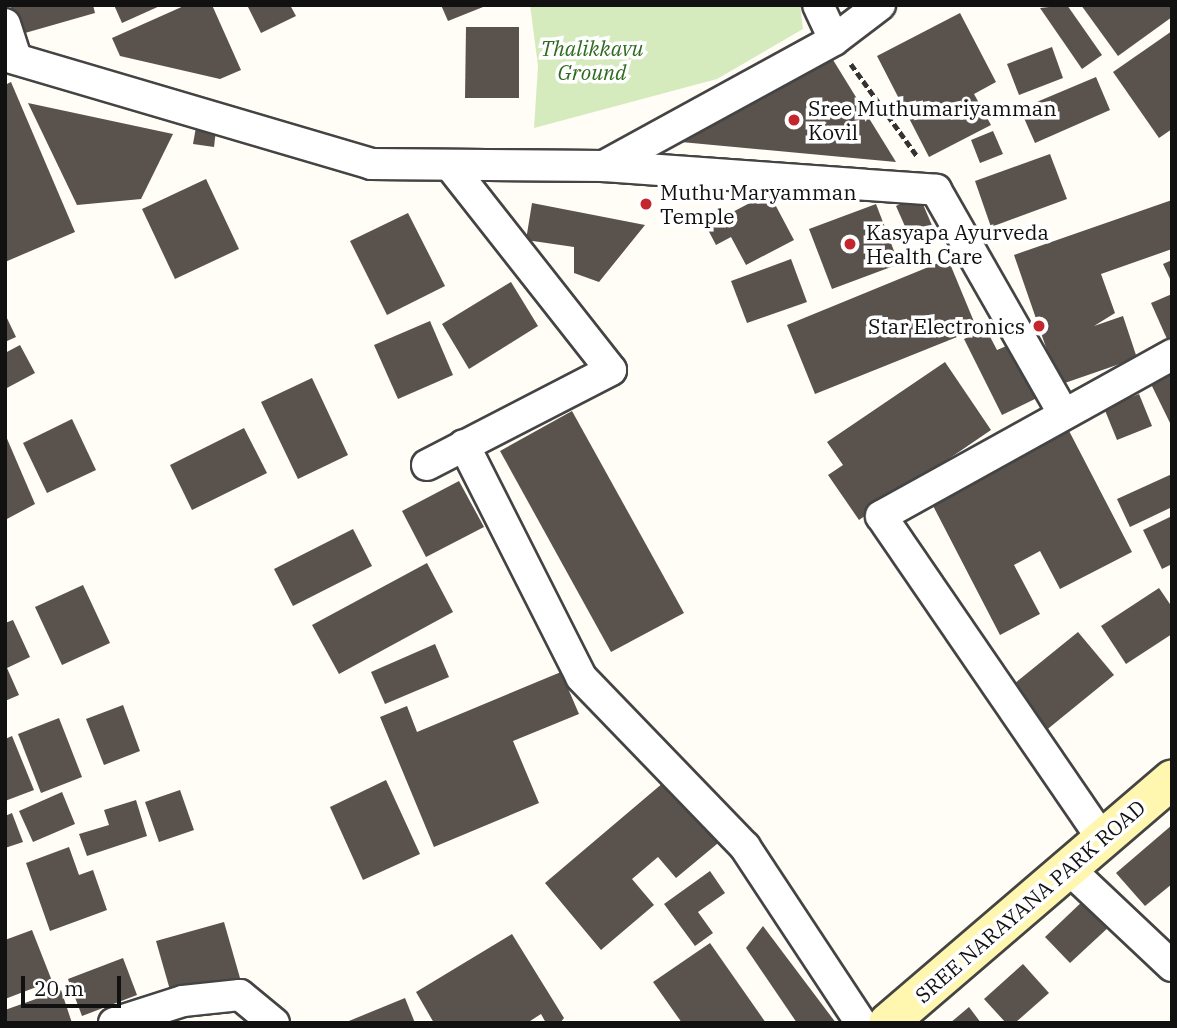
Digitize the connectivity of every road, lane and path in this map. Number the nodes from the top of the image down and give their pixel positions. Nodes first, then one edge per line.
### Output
1 (818, 5) edge
2 (880, 5) edge
3 (5, 24) edge
4 (834, 40) junction
5 (10, 55) edge
6 (604, 166) junction
7 (452, 168) junction
8 (936, 190) junction
9 (1172, 355) edge
10 (1063, 413) junction
11 (464, 445) junction
12 (427, 465) dead end
13 (1172, 780) edge
14 (1101, 838) junction
15 (1068, 868) junction
16 (1172, 966) edge
17 (114, 1023) edge
18 (274, 1023) edge
19 (861, 1023) edge
20 (888, 1023) edge

1 - 4 street
2 - 4 street
3 - 5 street
4 - 6 street
4 - 8 path
5 - 7 street
6 - 7 street
6 - 8 street
7 - 11 street
8 - 10 street
9 - 10 street
10 - 14 street
11 - 12 street
11 - 19 street
13 - 14 main road, SREE NARAYANA PARK ROAD
14 - 15 main road, SREE NARAYANA PARK ROAD
15 - 16 street
15 - 20 main road, SREE NARAYANA PARK ROAD
17 - 18 street

